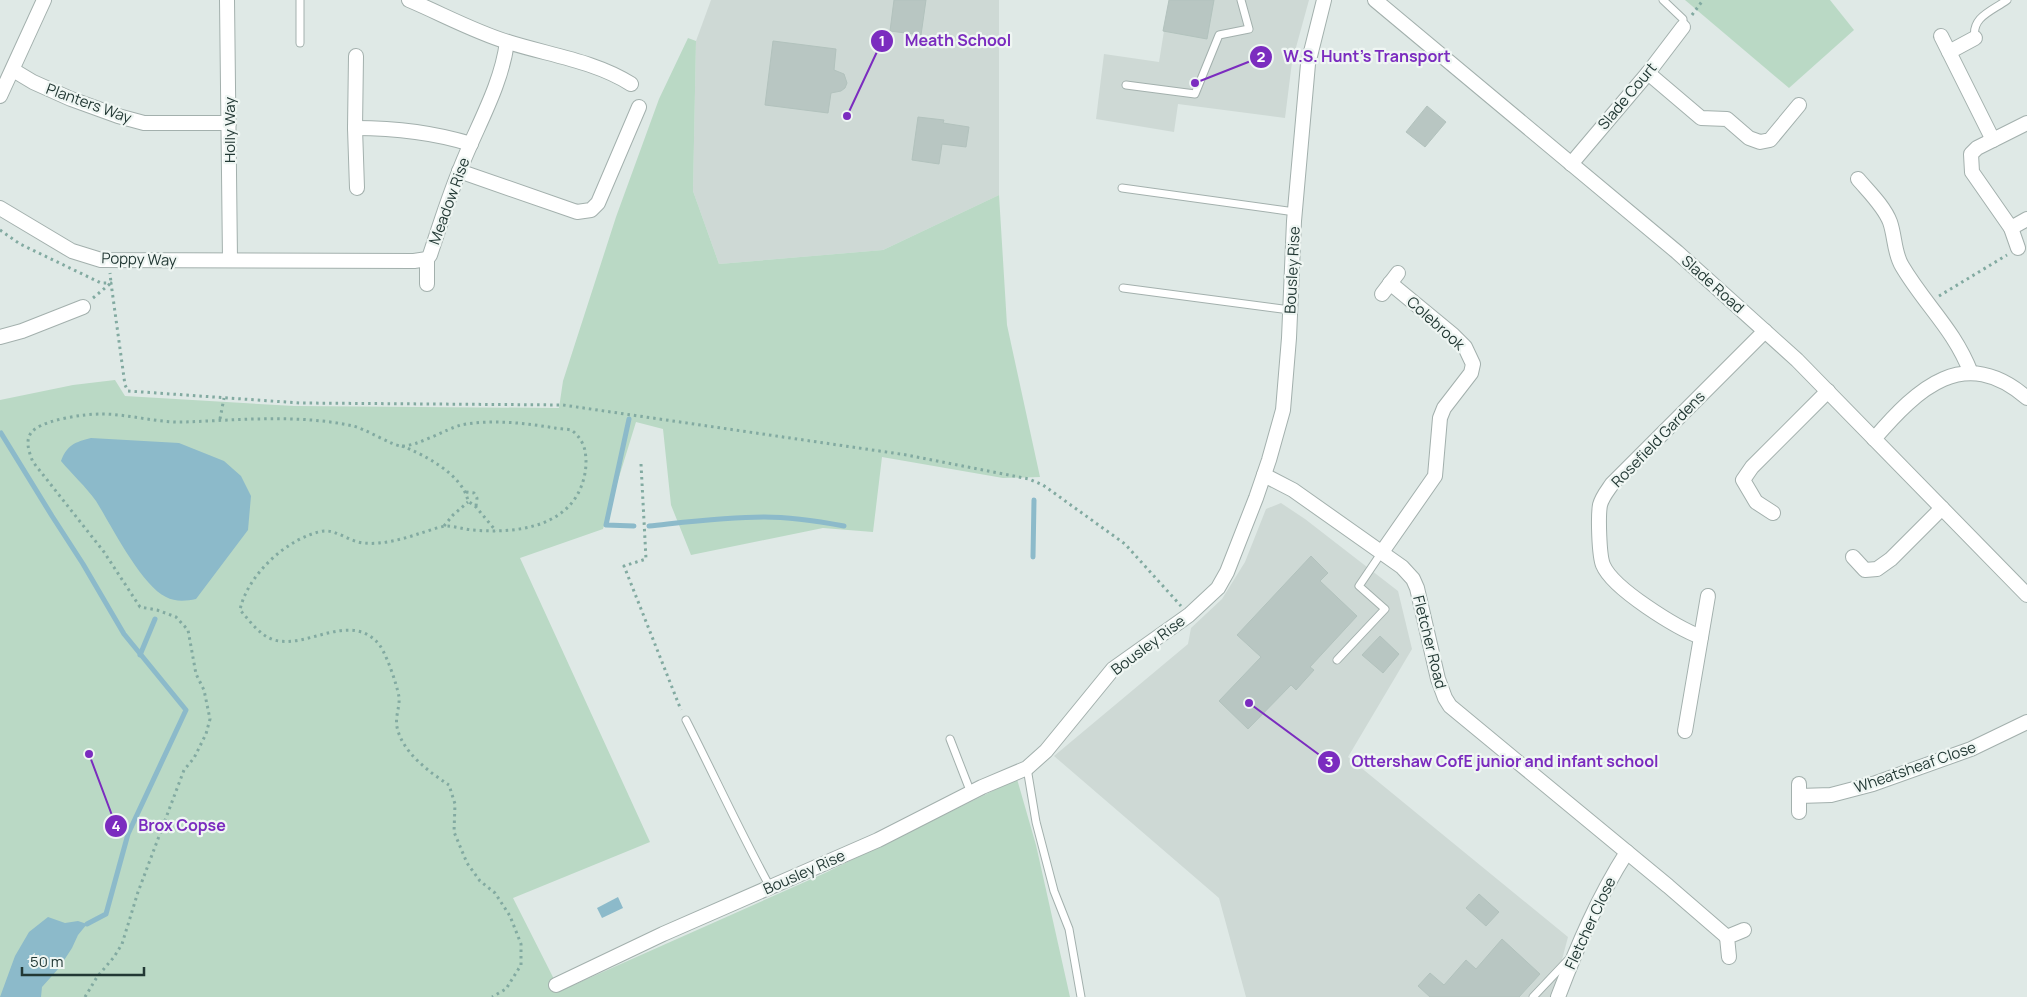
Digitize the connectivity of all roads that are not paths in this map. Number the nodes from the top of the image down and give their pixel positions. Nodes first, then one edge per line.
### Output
1 (44, 0) edge
2 (227, 0) edge
3 (300, 0) edge
4 (409, 0) edge
5 (1241, 0) edge
6 (1324, 0) edge
7 (1375, 0) edge
8 (1663, 0) edge
9 (2007, 0) edge
10 (1682, 27) joint
11 (1941, 36) dead end
12 (1975, 38) joint
13 (507, 42) junction
14 (300, 43) dead end
15 (1949, 52) junction
16 (356, 56) dead end
17 (13, 70) junction
18 (1648, 73) junction
19 (631, 84) dead end
20 (1126, 85) dead end
21 (0, 96) edge
22 (1799, 105) dead end
23 (640, 107) dead end
24 (229, 123) junction
25 (2027, 123) edge
26 (355, 128) junction
27 (1993, 140) junction
28 (471, 144) junction
29 (1571, 164) junction
30 (459, 171) junction
31 (1858, 178) dead end
32 (358, 188) dead end
33 (1122, 188) dead end
34 (0, 208) edge
35 (1295, 212) junction
36 (2027, 219) edge
37 (2011, 228) junction
38 (2018, 248) road end
39 (230, 260) junction
40 (427, 260) junction
41 (427, 284) dead end
42 (1123, 288) dead end
43 (1382, 294) dead end
44 (83, 307) road end
45 (1290, 310) junction
46 (1765, 331) junction
47 (0, 338) edge
48 (1971, 373) junction
49 (1828, 391) junction
50 (2027, 398) edge
51 (1874, 439) junction
52 (1264, 475) junction
53 (1942, 508) junction
54 (1773, 513) dead end
55 (1382, 552) junction
56 (1853, 557) dead end
57 (2027, 595) edge
58 (1708, 596) dead end
59 (1701, 637) junction
60 (1337, 660) dead end
61 (686, 720) road end
62 (2027, 722) edge
63 (1685, 731) dead end
64 (950, 739) dead end
65 (1027, 768) junction
66 (971, 793) junction
67 (1799, 812) dead end
68 (1627, 852) junction
69 (770, 887) junction
70 (1744, 930) dead end
71 (1727, 937) junction
72 (1574, 955) junction
73 (1729, 957) dead end
74 (556, 985) dead end
75 (1081, 997) edge
76 (1533, 997) edge
77 (1558, 997) edge

1 - 17 street
2 - 24 street, Holly Way
3 - 14 lane
4 - 13 street
5 - 20 lane
6 - 35 street, Bousley Rise
7 - 29 street, Slade Road
8 - 10 lane
9 - 12 lane
10 - 18 street, Slade Court
11 - 15 street
12 - 15 street
13 - 19 street
13 - 28 street, Meadow Rise
15 - 27 street
16 - 26 street
17 - 21 street
17 - 24 street, Planters Way
18 - 22 street
18 - 29 street, Slade Court
23 - 30 street
24 - 39 street, Holly Way
25 - 27 street
26 - 28 street
26 - 32 street
27 - 37 street
28 - 30 street, Meadow Rise
29 - 46 street, Slade Road
30 - 40 street, Meadow Rise
31 - 48 street
33 - 35 lane
34 - 39 street, Poppy Way
35 - 45 street, Bousley Rise
36 - 37 street
37 - 38 street
39 - 40 street, Meadow Rise
40 - 41 street
42 - 45 lane
43 - 55 street, Colebrook
44 - 47 street
45 - 52 street, Bousley Rise
46 - 49 street, Slade Road
46 - 59 street, Rosefield Gardens
48 - 50 street
48 - 51 street
49 - 51 street, Slade Road
49 - 54 street
51 - 53 street, Slade Road
52 - 55 street, Fletcher Road
52 - 65 street, Bousley Rise
53 - 56 street
53 - 57 street, Slade Road
55 - 60 lane
55 - 68 street, Fletcher Road
58 - 59 street
59 - 63 street
61 - 69 lane
62 - 67 street, Wheatsheaf Close
64 - 66 lane
65 - 66 street, Bousley Rise
65 - 75 lane
66 - 69 street, Bousley Rise
68 - 71 street, Fletcher Road
68 - 72 street, Fletcher Close
69 - 74 street, Bousley Rise
70 - 71 street
71 - 73 street
72 - 76 lane
72 - 77 street, Fletcher Close

